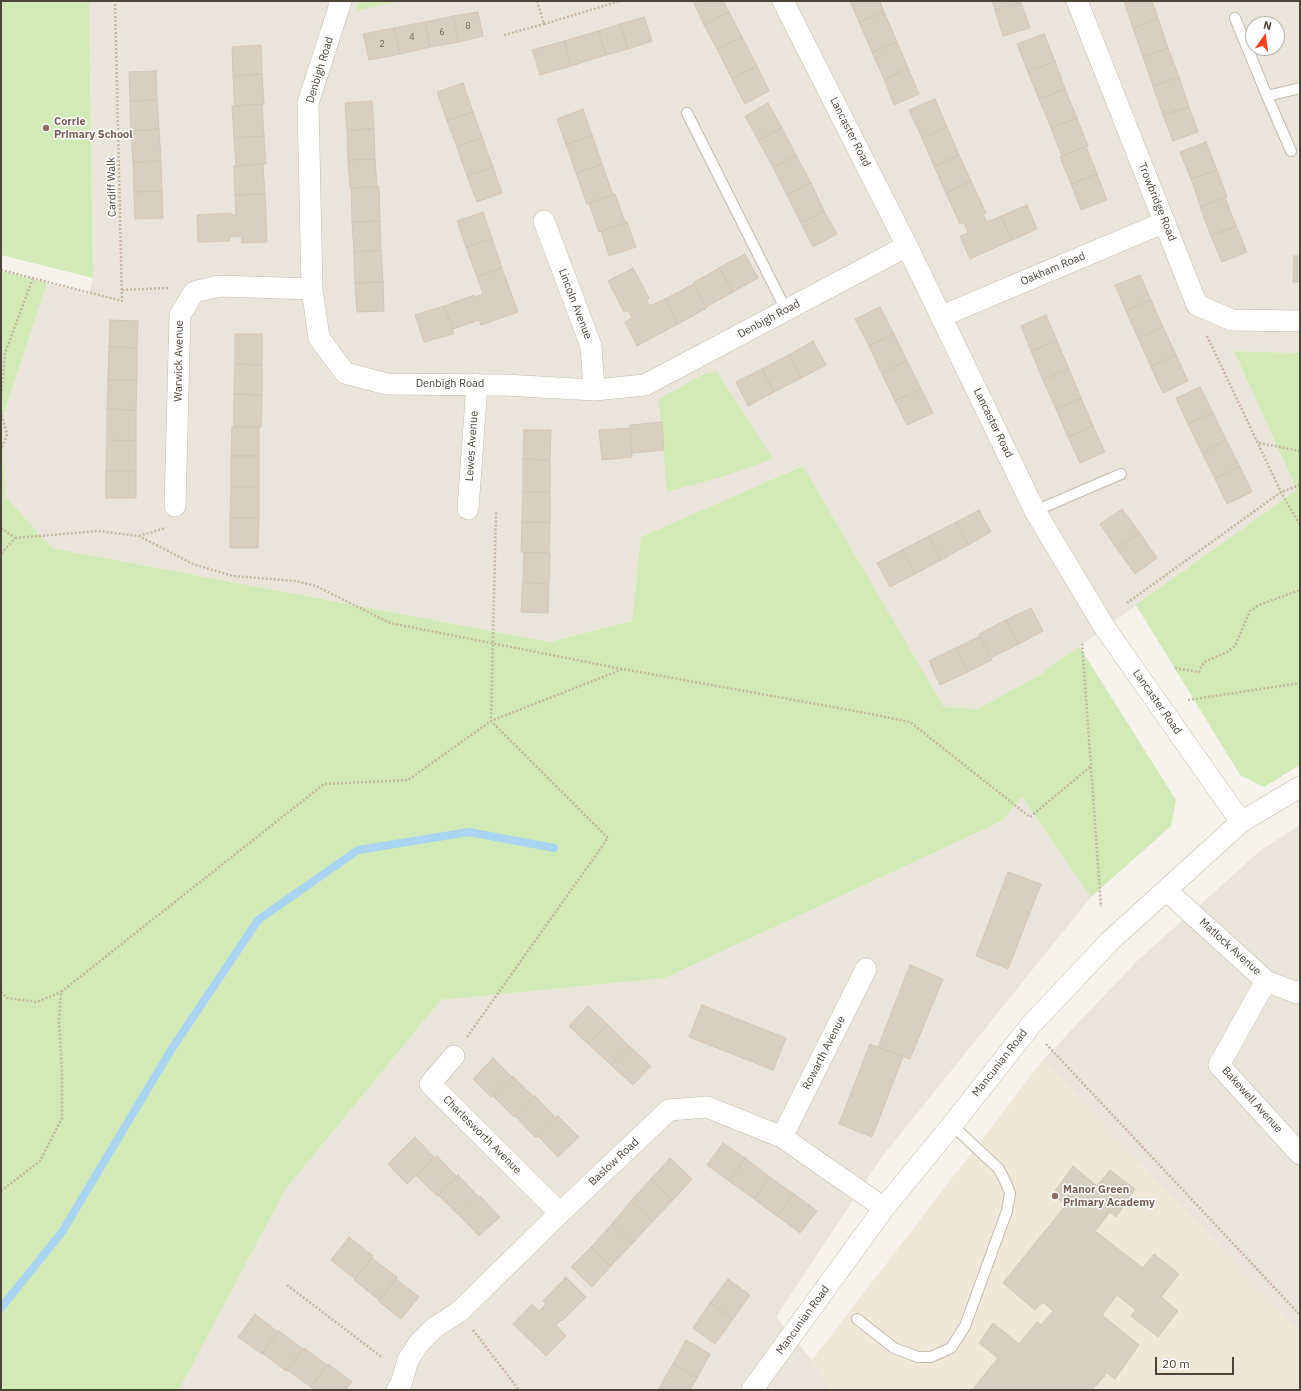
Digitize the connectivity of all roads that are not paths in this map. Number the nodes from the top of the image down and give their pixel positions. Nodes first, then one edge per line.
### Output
1 (336, 1) edge
2 (783, 1) edge
3 (1077, 1) edge
4 (1235, 18) dead end
5 (1300, 88) edge
6 (1267, 96) junction
7 (687, 113) dead end
8 (1291, 151) dead end
9 (544, 221) dead end
10 (1165, 222) junction
11 (907, 246) junction
12 (312, 290) junction
13 (786, 310) junction
14 (942, 316) junction
15 (1300, 321) edge
16 (477, 384) junction
17 (594, 390) junction
18 (1120, 474) dead end
19 (175, 506) dead end
20 (468, 509) dead end
21 (1035, 511) junction
22 (1300, 787) edge
23 (1241, 822) junction
24 (1166, 890) junction
25 (866, 968) dead end
26 (1266, 981) junction
27 (1300, 991) edge
28 (454, 1056) road end
29 (952, 1125) junction
30 (782, 1138) junction
31 (1300, 1154) edge
32 (884, 1208) junction
33 (560, 1213) junction
34 (857, 1319) dead end
35 (400, 1382) edge
36 (752, 1390) edge

1 - 12 street, Denbigh Road
2 - 11 street, Lancaster Road
3 - 10 street, Trowbridge Road
4 - 6 lane
5 - 6 lane
6 - 8 lane
7 - 13 lane
9 - 17 street, Lincoln Avenue
10 - 14 street, Oakham Road
10 - 15 street, Trowbridge Road
11 - 13 street, Denbigh Road
11 - 14 street, Lancaster Road
12 - 16 street, Denbigh Road
12 - 19 street, Warwick Avenue
13 - 17 street, Denbigh Road
14 - 21 street, Lancaster Road
16 - 17 street, Denbigh Road
16 - 20 street, Lewes Avenue
18 - 21 lane
21 - 23 street, Lancaster Road
22 - 23 street, Mancunian Road
23 - 24 street, Mancunian Road
24 - 26 street, Matlock Avenue
24 - 29 street, Mancunian Road
25 - 30 street, Rowarth Avenue
26 - 27 street, Matlock Avenue
26 - 31 street, Bakewell Avenue
28 - 33 street, Charlesworth Avenue
29 - 32 street, Mancunian Road
29 - 34 lane
30 - 32 street, Baslow Road
30 - 33 street, Baslow Road
32 - 36 street, Mancunian Road
33 - 35 street, Baslow Road

